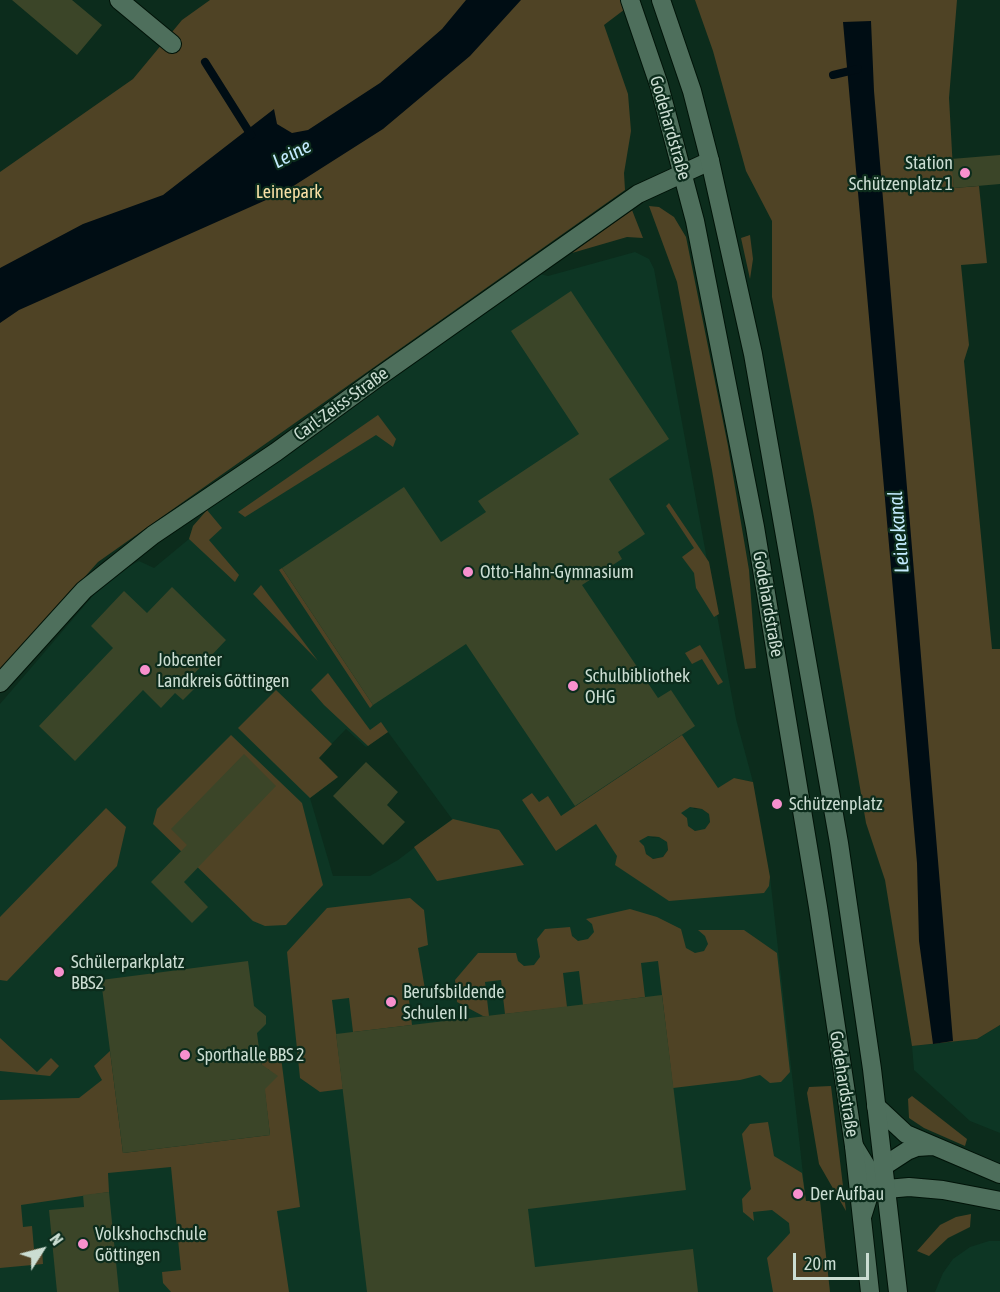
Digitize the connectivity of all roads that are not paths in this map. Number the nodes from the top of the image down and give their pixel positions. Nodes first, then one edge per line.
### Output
1 (119, 0) edge
2 (661, 0) edge
3 (632, 6) edge
4 (172, 44) dead end
5 (710, 160) junction
6 (683, 173) junction
7 (0, 683) edge
8 (876, 1106) junction
9 (854, 1146) junction
10 (934, 1146) junction
11 (1000, 1174) edge
12 (882, 1178) junction
13 (1000, 1201) edge
14 (862, 1217) junction
15 (870, 1292) edge
16 (898, 1292) edge

1 - 4 street
2 - 5 street, Godehardstraße
3 - 6 street, Godehardstraße
5 - 6 street, Carl-Zeiss-Straße
5 - 8 street, Godehardstraße
6 - 7 street, Carl-Zeiss-Straße
6 - 9 street, Godehardstraße
8 - 10 street
8 - 12 street, Godehardstraße
9 - 12 street
9 - 14 street, Godehardstraße
10 - 11 street
10 - 12 street
12 - 13 street
12 - 14 street, Godehardstraße
12 - 16 street, Godehardstraße
14 - 15 street, Godehardstraße

